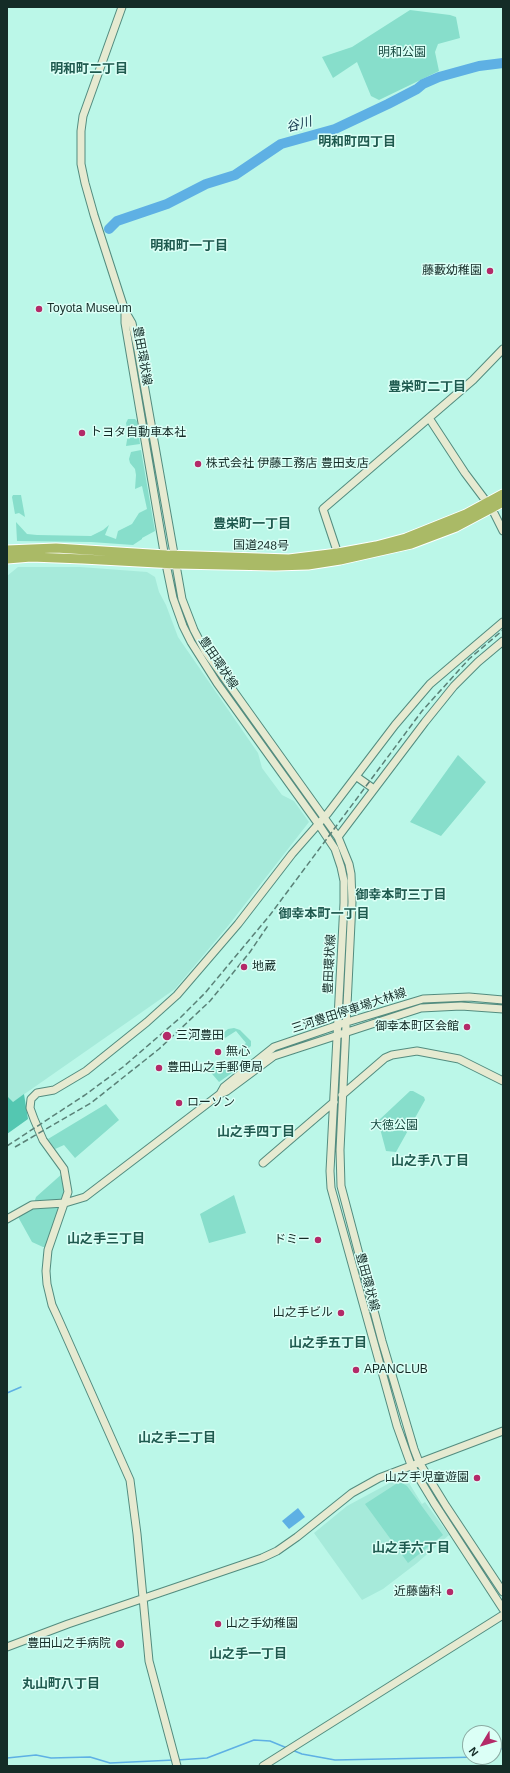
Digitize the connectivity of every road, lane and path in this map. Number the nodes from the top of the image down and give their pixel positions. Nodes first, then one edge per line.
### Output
1 (122, 7) edge
2 (503, 349) edge
3 (429, 418) junction
4 (503, 494) edge
5 (503, 502) edge
6 (490, 506) junction
7 (503, 531) edge
8 (7, 550) edge
9 (339, 557) junction
10 (7, 559) edge
11 (171, 560) junction
12 (503, 622) edge
13 (503, 641) edge
14 (357, 777) junction
15 (374, 789) junction
16 (321, 822) junction
17 (338, 837) junction
18 (503, 1000) edge
19 (503, 1009) edge
20 (347, 1022) junction
21 (337, 1026) junction
22 (346, 1032) junction
23 (337, 1035) junction
24 (503, 1081) edge
25 (343, 1094) junction
26 (218, 1096) junction
27 (333, 1102) junction
28 (263, 1163) dead end
29 (65, 1203) junction
30 (7, 1219) edge
31 (503, 1430) edge
32 (419, 1462) junction
33 (411, 1465) junction
34 (503, 1592) edge
35 (143, 1599) junction
36 (503, 1608) edge
37 (503, 1615) edge
38 (7, 1647) edge
39 (177, 1766) edge
40 (263, 1766) edge

1 - 11 street, 豊田環状線
2 - 3 street
3 - 6 street
3 - 9 street
4 - 6 highway, 国道248号
5 - 6 highway, 国道248号
6 - 7 street
6 - 9 highway, 国道248号
8 - 11 highway, 国道248号
9 - 11 highway, 国道248号
10 - 11 highway, 国道248号
11 - 16 street, 豊田環状線
12 - 14 street
13 - 15 street
14 - 15 street
14 - 16 street
15 - 17 street
16 - 17 street, 豊田環状線
16 - 21 street, 豊田環状線
16 - 29 street
17 - 20 street, 豊田環状線
18 - 20 street, 三河豊田停車場大林線
19 - 22 street, 三河豊田停車場大林線
20 - 21 street, 三河豊田停車場大林線
20 - 22 street, 豊田環状線
21 - 23 street, 豊田環状線
21 - 26 street, 三河豊田停車場大林線
22 - 23 street, 三河豊田停車場大林線
22 - 25 street, 豊田環状線
23 - 26 street, 三河豊田停車場大林線
23 - 27 street, 豊田環状線
24 - 25 street
25 - 27 street
25 - 32 street, 豊田環状線
26 - 29 street
27 - 28 street
27 - 33 street, 豊田環状線
29 - 30 street
29 - 35 street
31 - 32 street
32 - 33 street
32 - 34 street, 豊田環状線
33 - 35 street
33 - 36 street, 豊田環状線
35 - 38 street
35 - 39 street
37 - 40 street

